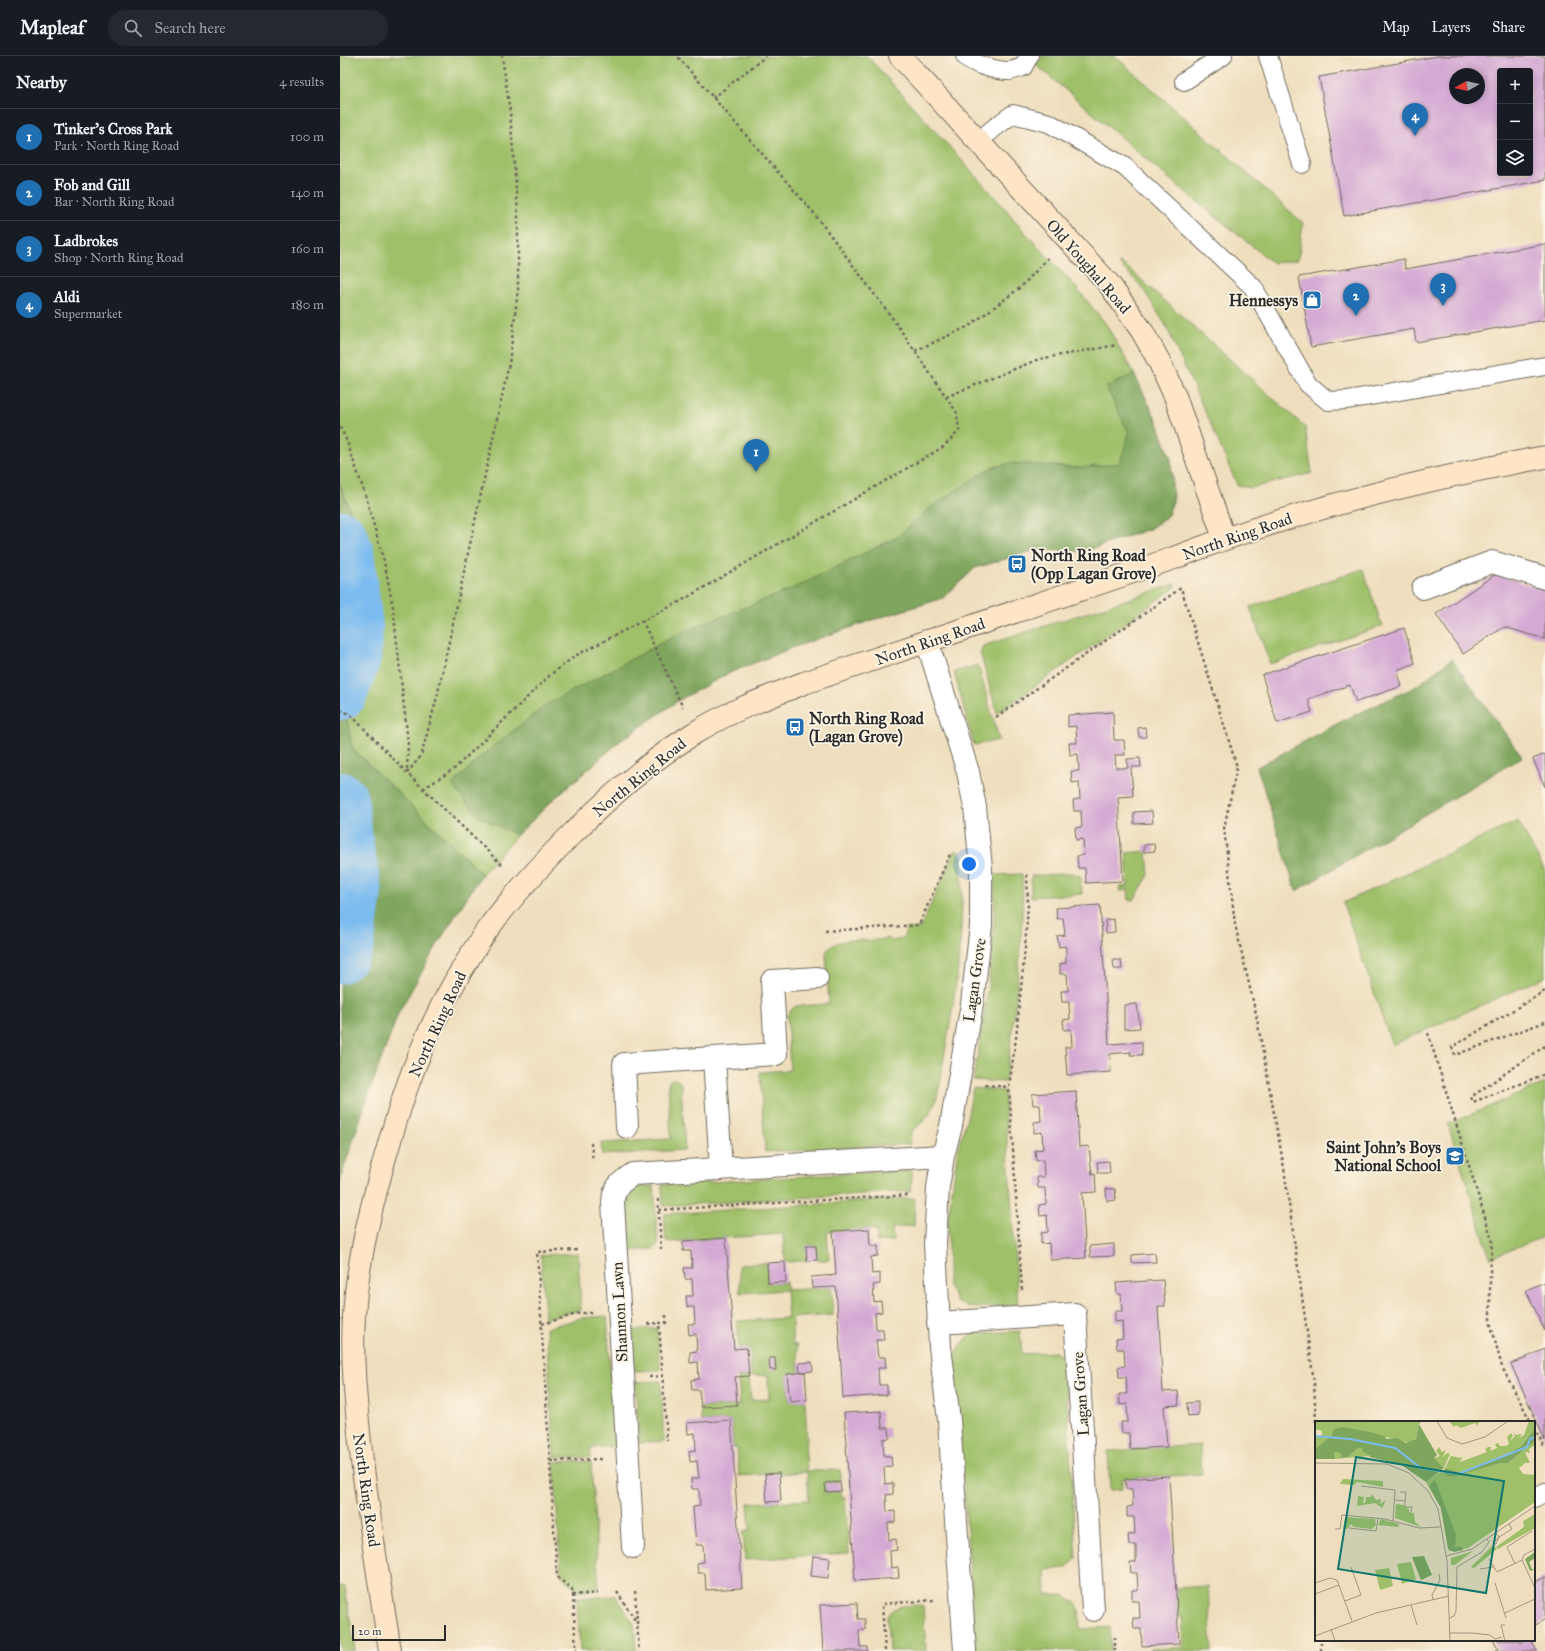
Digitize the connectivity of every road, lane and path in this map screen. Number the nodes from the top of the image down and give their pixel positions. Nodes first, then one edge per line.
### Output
1 (502, 56) edge
2 (677, 56) edge
3 (766, 56) edge
4 (900, 56) edge
5 (965, 56) edge
6 (1029, 56) edge
7 (1223, 56) edge
8 (1268, 56) edge
9 (1184, 81) dead end
10 (713, 98) junction
11 (978, 142) junction
12 (1302, 164) dead end
13 (1052, 253) dead end
14 (1124, 344) dead end
15 (915, 352) junction
16 (1545, 366) edge
17 (946, 397) junction
18 (340, 427) edge
19 (1545, 457) edge
20 (1224, 538) junction
21 (1545, 578) edge
22 (1423, 588) dead end
23 (642, 620) junction
24 (928, 641) junction
25 (683, 708) dead end
26 (340, 710) edge
27 (996, 717) dead end
28 (407, 773) junction
29 (422, 789) junction
30 (952, 848) dead end
31 (1027, 872) dead end
32 (523, 886) junction
33 (825, 931) dead end
34 (818, 978) dead end
35 (1545, 991) edge
36 (1545, 1022) edge
37 (1428, 1033) dead end
38 (1545, 1046) edge
39 (714, 1058) junction
40 (1545, 1074) edge
41 (627, 1127) dead end
42 (591, 1143) dead end
43 (943, 1156) junction
44 (593, 1161) dead end
45 (721, 1169) junction
46 (657, 1173) junction
47 (937, 1193) junction
48 (659, 1210) junction
49 (661, 1249) dead end
50 (577, 1250) dead end
51 (619, 1311) junction
52 (666, 1315) dead end
53 (1024, 1318) junction
54 (938, 1323) junction
55 (542, 1324) junction
56 (1316, 1421) edge
57 (1530, 1421) edge
58 (1535, 1429) edge
59 (667, 1441) dead end
60 (1545, 1448) edge
61 (628, 1457) junction
62 (550, 1461) junction
63 (1545, 1492) edge
64 (1535, 1497) edge
65 (633, 1547) dead end
66 (636, 1591) dead end
67 (617, 1592) dead end
68 (598, 1593) dead end
69 (573, 1595) junction
70 (961, 1598) junction
71 (1094, 1610) dead end
72 (638, 1624) junction
73 (1115, 1637) dead end
74 (390, 1651) edge
75 (576, 1651) edge
76 (639, 1651) edge
77 (885, 1651) edge
78 (965, 1651) edge
79 (1116, 1651) edge

1 - 28 path
2 - 10 path
3 - 10 path
4 - 11 main road, Old Youghal Road
5 - 6 lane
7 - 9 lane
8 - 12 lane
10 - 15 path
11 - 16 lane
11 - 20 main road, Old Youghal Road
13 - 15 path
14 - 17 path
15 - 17 path
17 - 23 path
18 - 28 path
19 - 20 main road, North Ring Road
20 - 24 main road, North Ring Road
21 - 22 street
23 - 25 path
23 - 29 path
24 - 32 main road, North Ring Road
24 - 43 street, Lagan Grove
26 - 28 path
27 - 56 path
28 - 29 path
29 - 32 path
30 - 33 path
31 - 53 path
32 - 74 main road, North Ring Road
34 - 39 street
35 - 36 path
37 - 57 path
38 - 40 path
39 - 41 street
39 - 45 street
42 - 44 path
43 - 45 street, Shannon Lawn
43 - 47 street, Lagan Grove
45 - 46 street, Shannon Lawn
46 - 48 path
46 - 51 street, Shannon Lawn
47 - 48 path
47 - 54 street, Lagan Grove
48 - 49 path
50 - 55 path
51 - 55 path
51 - 61 street, Shannon Lawn
52 - 59 path
53 - 54 street, Lagan Grove
53 - 71 street, Lagan Grove
54 - 70 street, Lagan Grove
55 - 62 path
58 - 60 path
61 - 62 path
61 - 65 street, Shannon Lawn
62 - 69 path
63 - 64 lane
66 - 72 path
67 - 72 path
68 - 69 path
69 - 75 path
70 - 77 path
70 - 78 street, Lagan Grove
72 - 76 path
73 - 79 path

